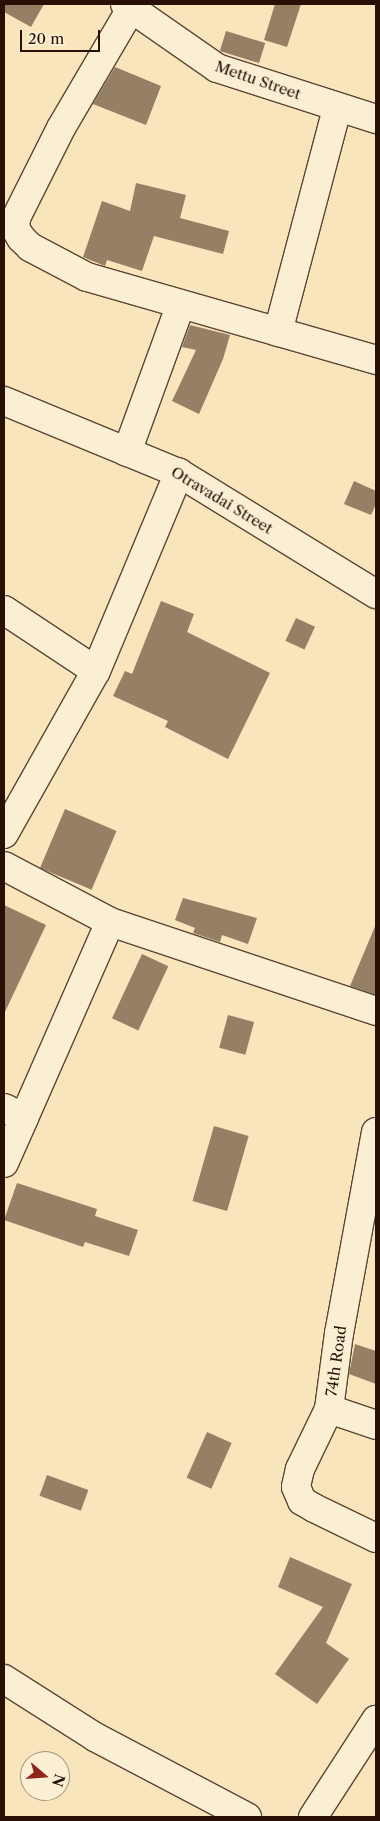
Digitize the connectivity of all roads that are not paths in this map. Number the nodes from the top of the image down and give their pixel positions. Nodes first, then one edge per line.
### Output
1 (129, 5) edge
2 (337, 108) junction
3 (376, 119) edge
4 (180, 306) junction
5 (278, 332) junction
6 (376, 360) edge
7 (4, 401) edge
8 (127, 452) junction
9 (179, 473) junction
10 (376, 594) edge
11 (4, 610) edge
12 (96, 671) junction
13 (4, 834) edge
14 (4, 866) edge
15 (110, 922) junction
16 (376, 1011) edge
17 (14, 1113) edge
18 (376, 1132) edge
19 (4, 1163) edge
20 (329, 1409) junction
21 (376, 1425) edge
22 (376, 1538) edge
23 (4, 1679) edge
24 (376, 1720) edge
25 (247, 1817) edge
26 (313, 1817) edge

1 - 2 street, Mettu Street
1 - 4 street
2 - 3 street, Mettu Street
2 - 5 street
4 - 5 street
4 - 8 street
5 - 6 street
7 - 8 street, Otravadai Street
8 - 9 street, Otravadai Street
9 - 10 street, Otravadai Street
9 - 12 street
11 - 12 street
12 - 13 street
14 - 15 street
15 - 16 street
15 - 17 street
17 - 19 street
18 - 20 street, 74th Road
20 - 21 street
20 - 22 street, 74th Road
23 - 25 street
24 - 26 street

